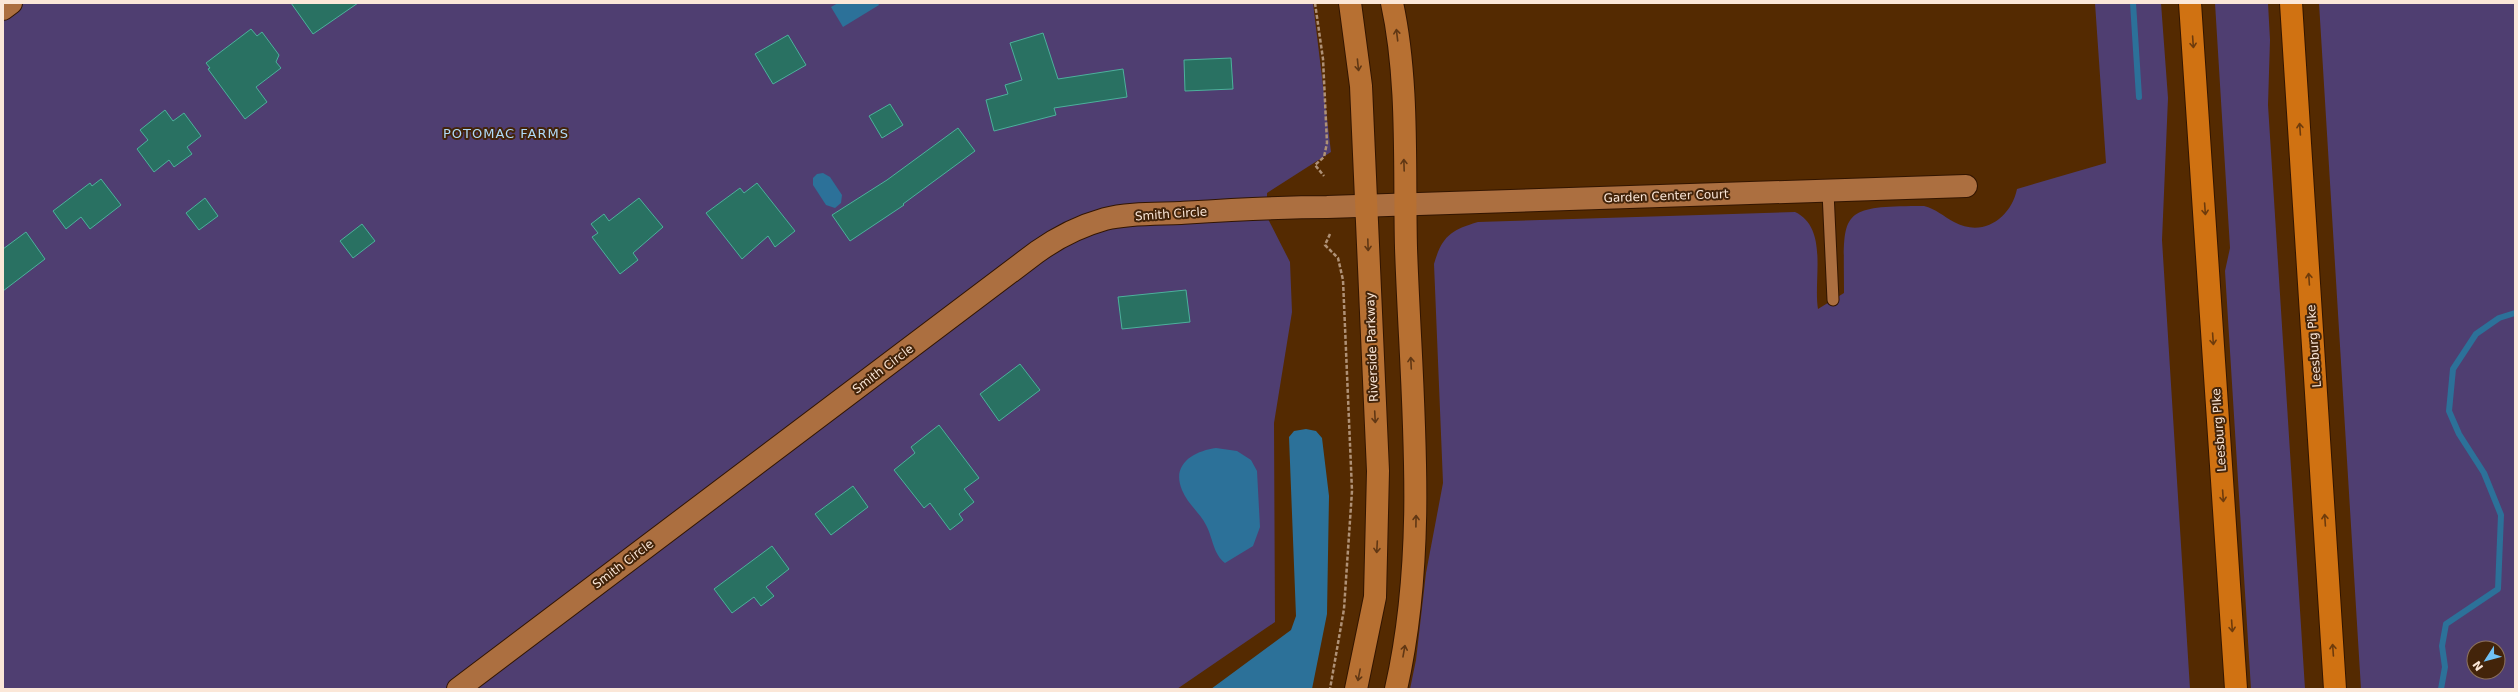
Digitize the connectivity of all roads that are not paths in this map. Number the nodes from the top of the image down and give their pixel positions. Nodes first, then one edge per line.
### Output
1 (11, 3) edge
2 (1350, 3) edge
3 (1392, 3) edge
4 (2190, 3) edge
5 (2291, 3) edge
6 (3, 9) edge
7 (1966, 186) dead end
8 (1828, 192) junction
9 (1405, 204) junction
10 (1366, 206) junction
11 (1833, 300) dead end
12 (458, 689) edge
13 (1356, 689) edge
14 (1396, 689) edge
15 (2236, 689) edge
16 (2335, 689) edge

1 - 6 street
2 -> 10 main road, Riverside Parkway
9 -> 3 main road
4 -> 15 highway, Leesburg PIke
16 -> 5 highway, Leesburg Pike
7 - 8 street, Garden Center Court
8 - 9 street, Garden Center Court
8 - 11 lane
9 - 10 street, Garden Center Court
14 -> 9 main road
10 - 12 street, Smith Circle
10 -> 13 main road, Riverside Parkway

